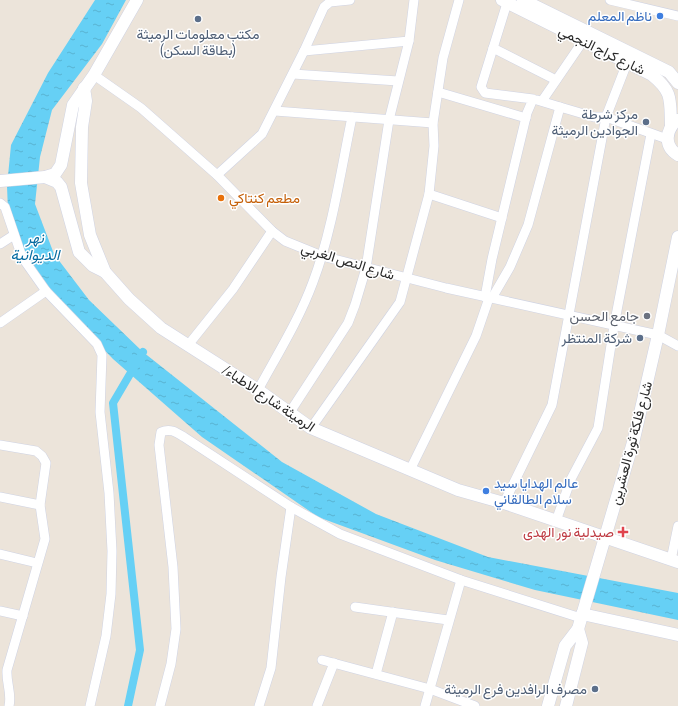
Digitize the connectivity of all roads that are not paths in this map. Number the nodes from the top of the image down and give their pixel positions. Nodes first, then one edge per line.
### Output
1 (137, 0) edge
2 (350, 0) edge
3 (414, 0) edge
4 (460, 0) edge
5 (523, 0) edge
6 (610, 0) edge
7 (505, 1) edge
8 (648, 4) edge
9 (678, 16) edge
10 (583, 41) junction
11 (408, 42) junction
12 (493, 48) junction
13 (304, 51) junction
14 (627, 63) junction
15 (293, 74) junction
16 (673, 74) edge
17 (94, 75) junction
18 (556, 80) junction
19 (398, 81) junction
20 (678, 83) edge
21 (84, 88) junction
22 (438, 92) junction
23 (533, 99) junction
24 (542, 101) junction
25 (560, 107) junction
26 (274, 111) junction
27 (352, 117) junction
28 (606, 117) junction
29 (526, 118) junction
30 (389, 120) junction
31 (675, 122) edge
32 (433, 123) junction
33 (651, 134) junction
34 (667, 139) junction
35 (677, 155) edge
36 (217, 175) junction
37 (45, 177) junction
38 (2, 181) edge
39 (429, 194) junction
40 (0, 203) edge
41 (502, 218) junction
42 (272, 231) junction
43 (14, 235) junction
44 (678, 237) edge
45 (0, 244) edge
46 (322, 256) junction
47 (366, 268) junction
48 (105, 272) junction
49 (408, 278) junction
50 (46, 291) junction
51 (489, 298) junction
52 (568, 315) junction
53 (0, 323) edge
54 (614, 326) junction
55 (658, 335) junction
56 (189, 344) junction
57 (678, 346) edge
58 (258, 390) junction
59 (290, 412) junction
60 (311, 428) junction
61 (0, 445) edge
62 (410, 470) junction
63 (0, 497) edge
64 (504, 503) junction
65 (40, 505) junction
66 (291, 507) junction
67 (556, 522) junction
68 (678, 526) edge
69 (605, 539) junction
70 (0, 554) edge
71 (674, 561) edge
72 (37, 563) junction
73 (461, 580) junction
74 (355, 607) dead end
75 (0, 611) edge
76 (393, 612) junction
77 (23, 616) junction
78 (581, 617) junction
79 (448, 620) junction
80 (652, 630) junction
81 (678, 635) edge
82 (678, 638) edge
83 (322, 660) dead end
84 (334, 663) junction
85 (376, 674) junction
86 (0, 689) edge
87 (430, 689) junction
88 (10, 690) junction
89 (9, 706) edge
90 (90, 706) edge
91 (160, 706) edge
92 (259, 706) edge
93 (317, 706) edge
94 (425, 706) edge
95 (475, 706) edge
96 (548, 706) edge
97 (566, 706) edge

1 - 17 street
2 - 13 street
3 - 11 street
4 - 22 street
5 - 16 street
6 - 8 street
7 - 10 street, شارع كراج النجمي
7 - 12 street
8 - 9 street
10 - 14 street, شارع كراج النجمي
10 - 18 street
11 - 13 street
11 - 19 street
12 - 18 street
12 - 23 street
13 - 15 street
14 - 28 street
14 - 31 street, شارع كراج النجمي
15 - 19 street
15 - 26 street
16 - 20 street
17 - 21 street
17 - 36 street, شارع النص الغربي
18 - 24 street
19 - 30 street
21 - 37 street
21 - 48 street, /الرميثة شارع الاطباء
22 - 29 street
22 - 32 street
23 - 24 street
23 - 29 street
24 - 25 street
25 - 28 street
25 - 51 street
26 - 27 street
26 - 36 street
27 - 30 street
27 - 46 street
28 - 33 street
28 - 52 street
29 - 41 street
30 - 32 street
30 - 47 street
31 - 34 street, شارع كراج النجمي
32 - 39 street
33 - 34 street
33 - 54 street
34 - 35 street
36 - 42 street, شارع النص الغربي
37 - 38 street
37 - 48 street
39 - 41 street
39 - 49 street
40 - 43 street
41 - 51 street
42 - 46 street, شارع النص الغربي
42 - 56 street
43 - 45 street
43 - 50 street
44 - 55 street, شارع فلكة ثورة العشرين
46 - 47 street, شارع النص الغربي
46 - 58 street
47 - 49 street, شارع النص الغربي
47 - 59 street
48 - 56 street, /الرميثة شارع الاطباء
49 - 51 street, شارع النص الغربي
49 - 60 street
50 - 53 street
50 - 90 street
51 - 52 street, شارع النص الغربي
51 - 62 street
52 - 54 street, شارع النص الغربي
52 - 64 street
54 - 55 street, شارع النص الغربي
54 - 67 street
55 - 57 street, شارع النص الغربي
55 - 69 street, شارع فلكة ثورة العشرين
56 - 58 street, /الرميثة شارع الاطباء
58 - 59 street, /الرميثة شارع الاطباء
59 - 60 street, /الرميثة شارع الاطباء
60 - 62 street, /الرميثة شارع الاطباء
61 - 65 street
62 - 64 street, /الرميثة شارع الاطباء
63 - 65 street
64 - 67 street, /الرميثة شارع الاطباء
65 - 72 street
66 - 73 street
66 - 91 street
66 - 92 street
67 - 69 street, /الرميثة شارع الاطباء
68 - 71 street
69 - 71 street, /الرميثة شارع الاطباء
69 - 78 street, شارع فلكة ثورة العشرين
70 - 72 street
72 - 77 street
73 - 78 street
73 - 79 street
74 - 76 street
75 - 77 street
76 - 79 street
76 - 85 street
77 - 88 street
78 - 80 street
78 - 96 street
78 - 97 street
79 - 87 street
80 - 81 street
80 - 82 street
83 - 84 street
84 - 85 street
84 - 93 street
85 - 87 street
86 - 88 street
87 - 94 street
87 - 95 street
88 - 89 street

